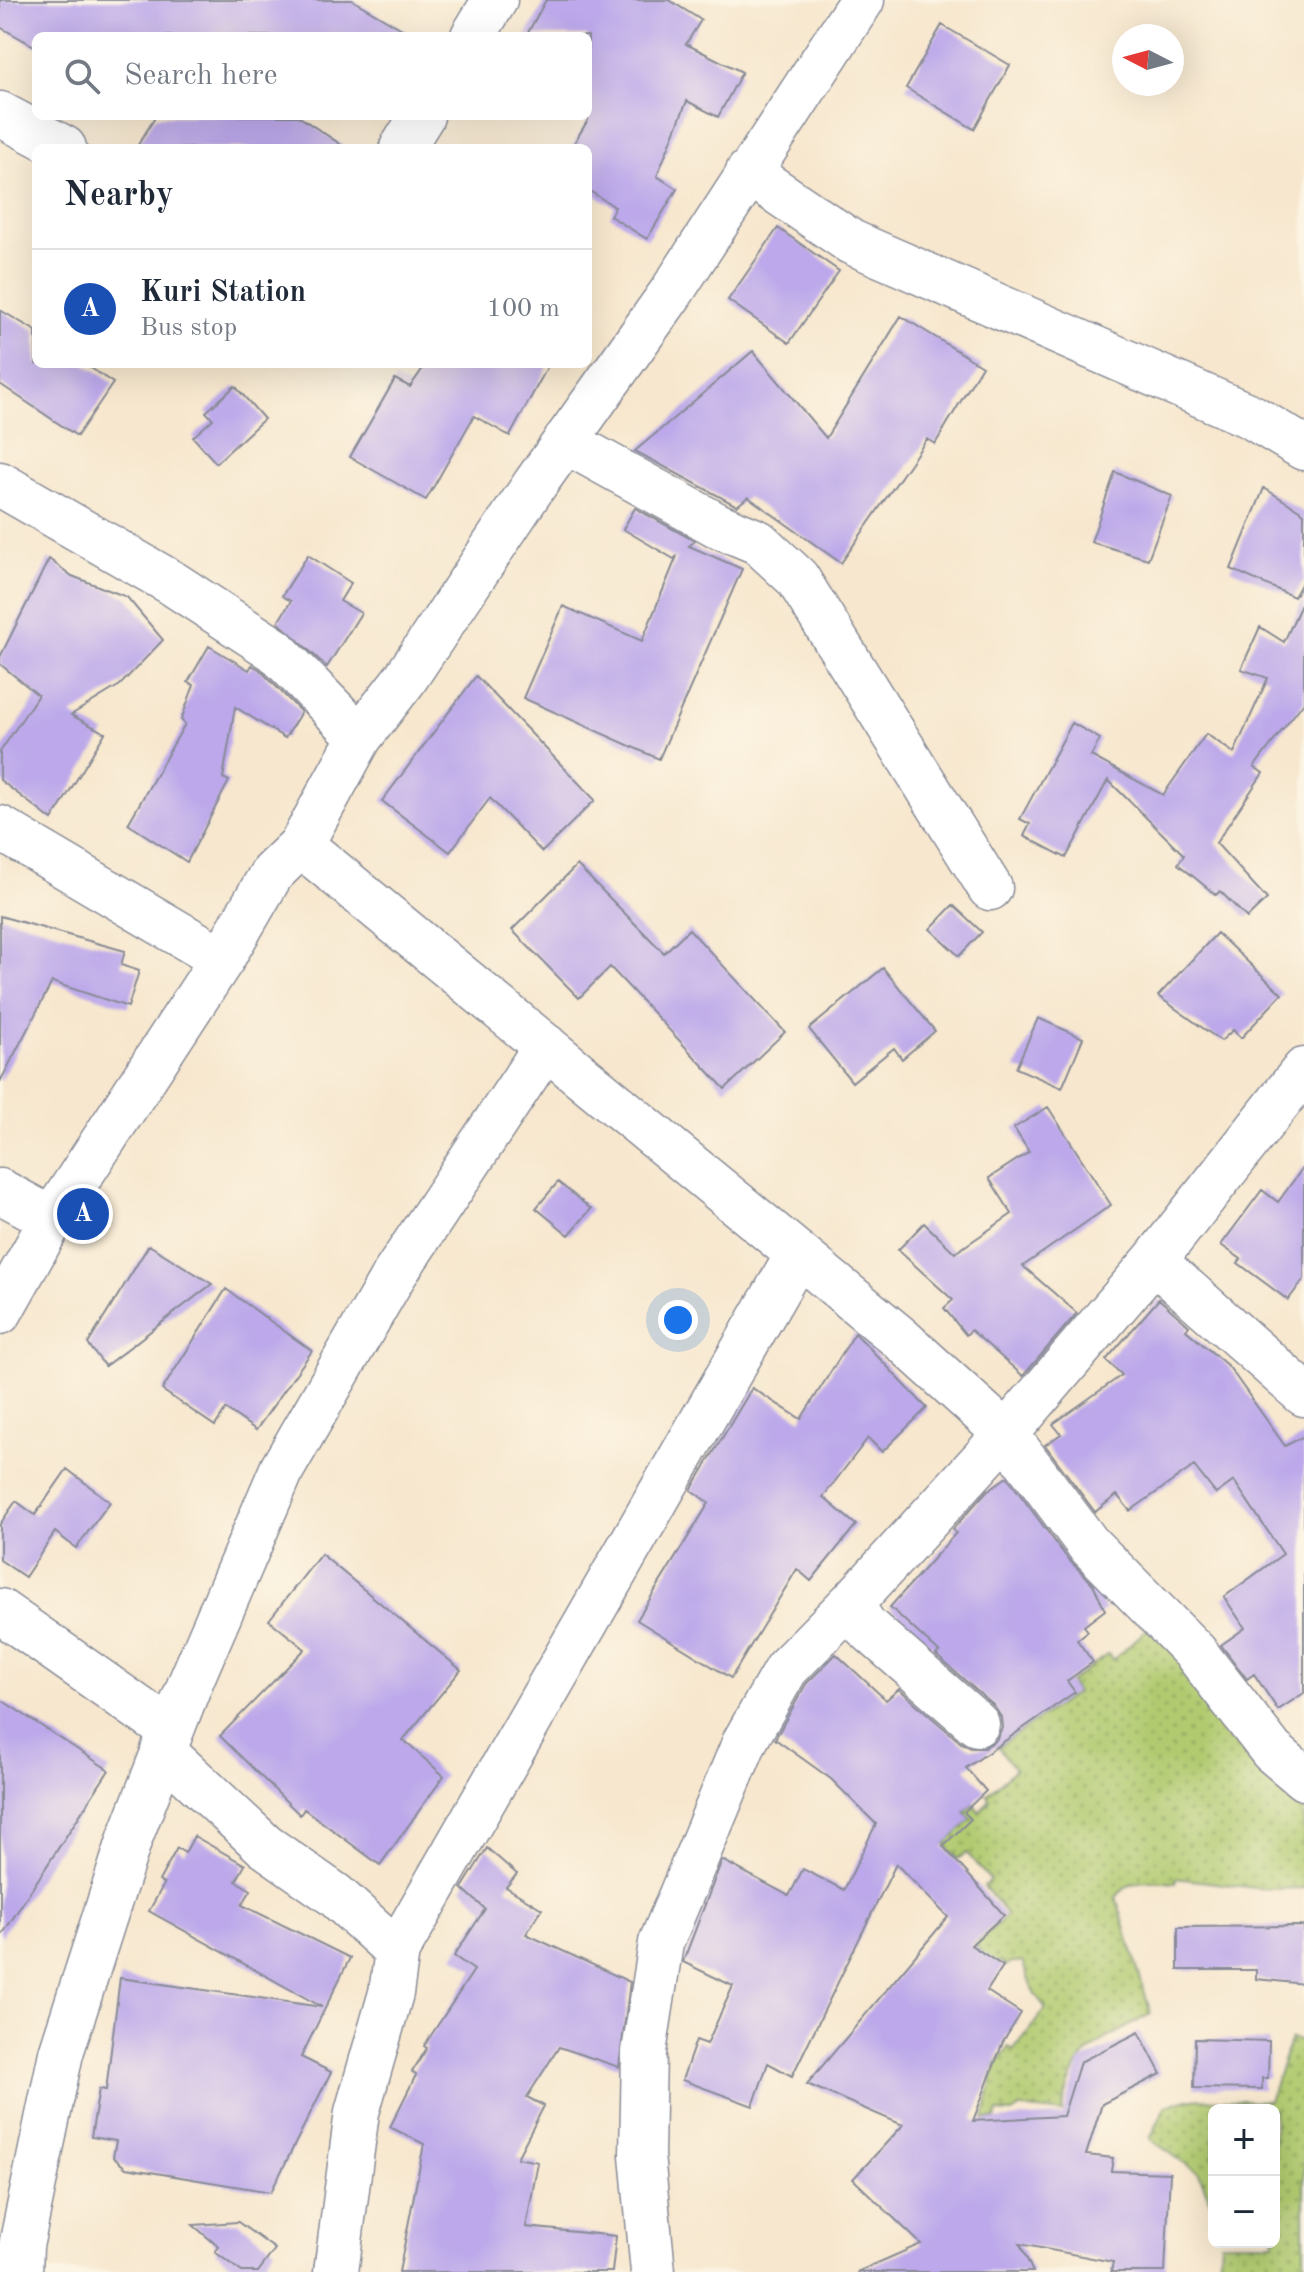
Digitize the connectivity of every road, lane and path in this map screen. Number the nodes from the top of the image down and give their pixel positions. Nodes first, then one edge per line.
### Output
1 (495, 0) edge
2 (862, 0) edge
3 (475, 32) edge
4 (0, 114) edge
5 (420, 120) edge
6 (56, 144) edge
7 (404, 144) edge
8 (748, 172) junction
9 (565, 441) junction
10 (1304, 448) edge
11 (0, 484) edge
12 (360, 737) junction
13 (0, 828) edge
14 (301, 845) junction
15 (990, 888) dead end
16 (222, 959) junction
17 (546, 1046) junction
18 (1304, 1070) edge
19 (0, 1191) edge
20 (52, 1219) junction
21 (798, 1254) junction
22 (1154, 1261) junction
23 (0, 1312) edge
24 (1304, 1394) edge
25 (1006, 1434) junction
26 (856, 1598) junction
27 (0, 1611) edge
28 (977, 1724) dead end
29 (167, 1741) junction
30 (1304, 1778) edge
31 (397, 1951) junction
32 (20, 2272) edge
33 (336, 2272) edge
34 (653, 2272) edge

1 - 3 street
2 - 8 street
4 - 6 street
5 - 7 street
8 - 9 street
8 - 10 street
9 - 12 street
9 - 15 street
11 - 12 street
12 - 14 street
13 - 16 street
14 - 16 street
14 - 17 street
16 - 20 street
17 - 21 street
17 - 29 street
18 - 22 street
19 - 20 street
20 - 23 street
21 - 25 street
21 - 31 street
22 - 24 street
22 - 25 street
25 - 26 street
25 - 30 street
26 - 28 street
26 - 34 street
27 - 29 street
29 - 31 street
29 - 32 street
31 - 33 street

